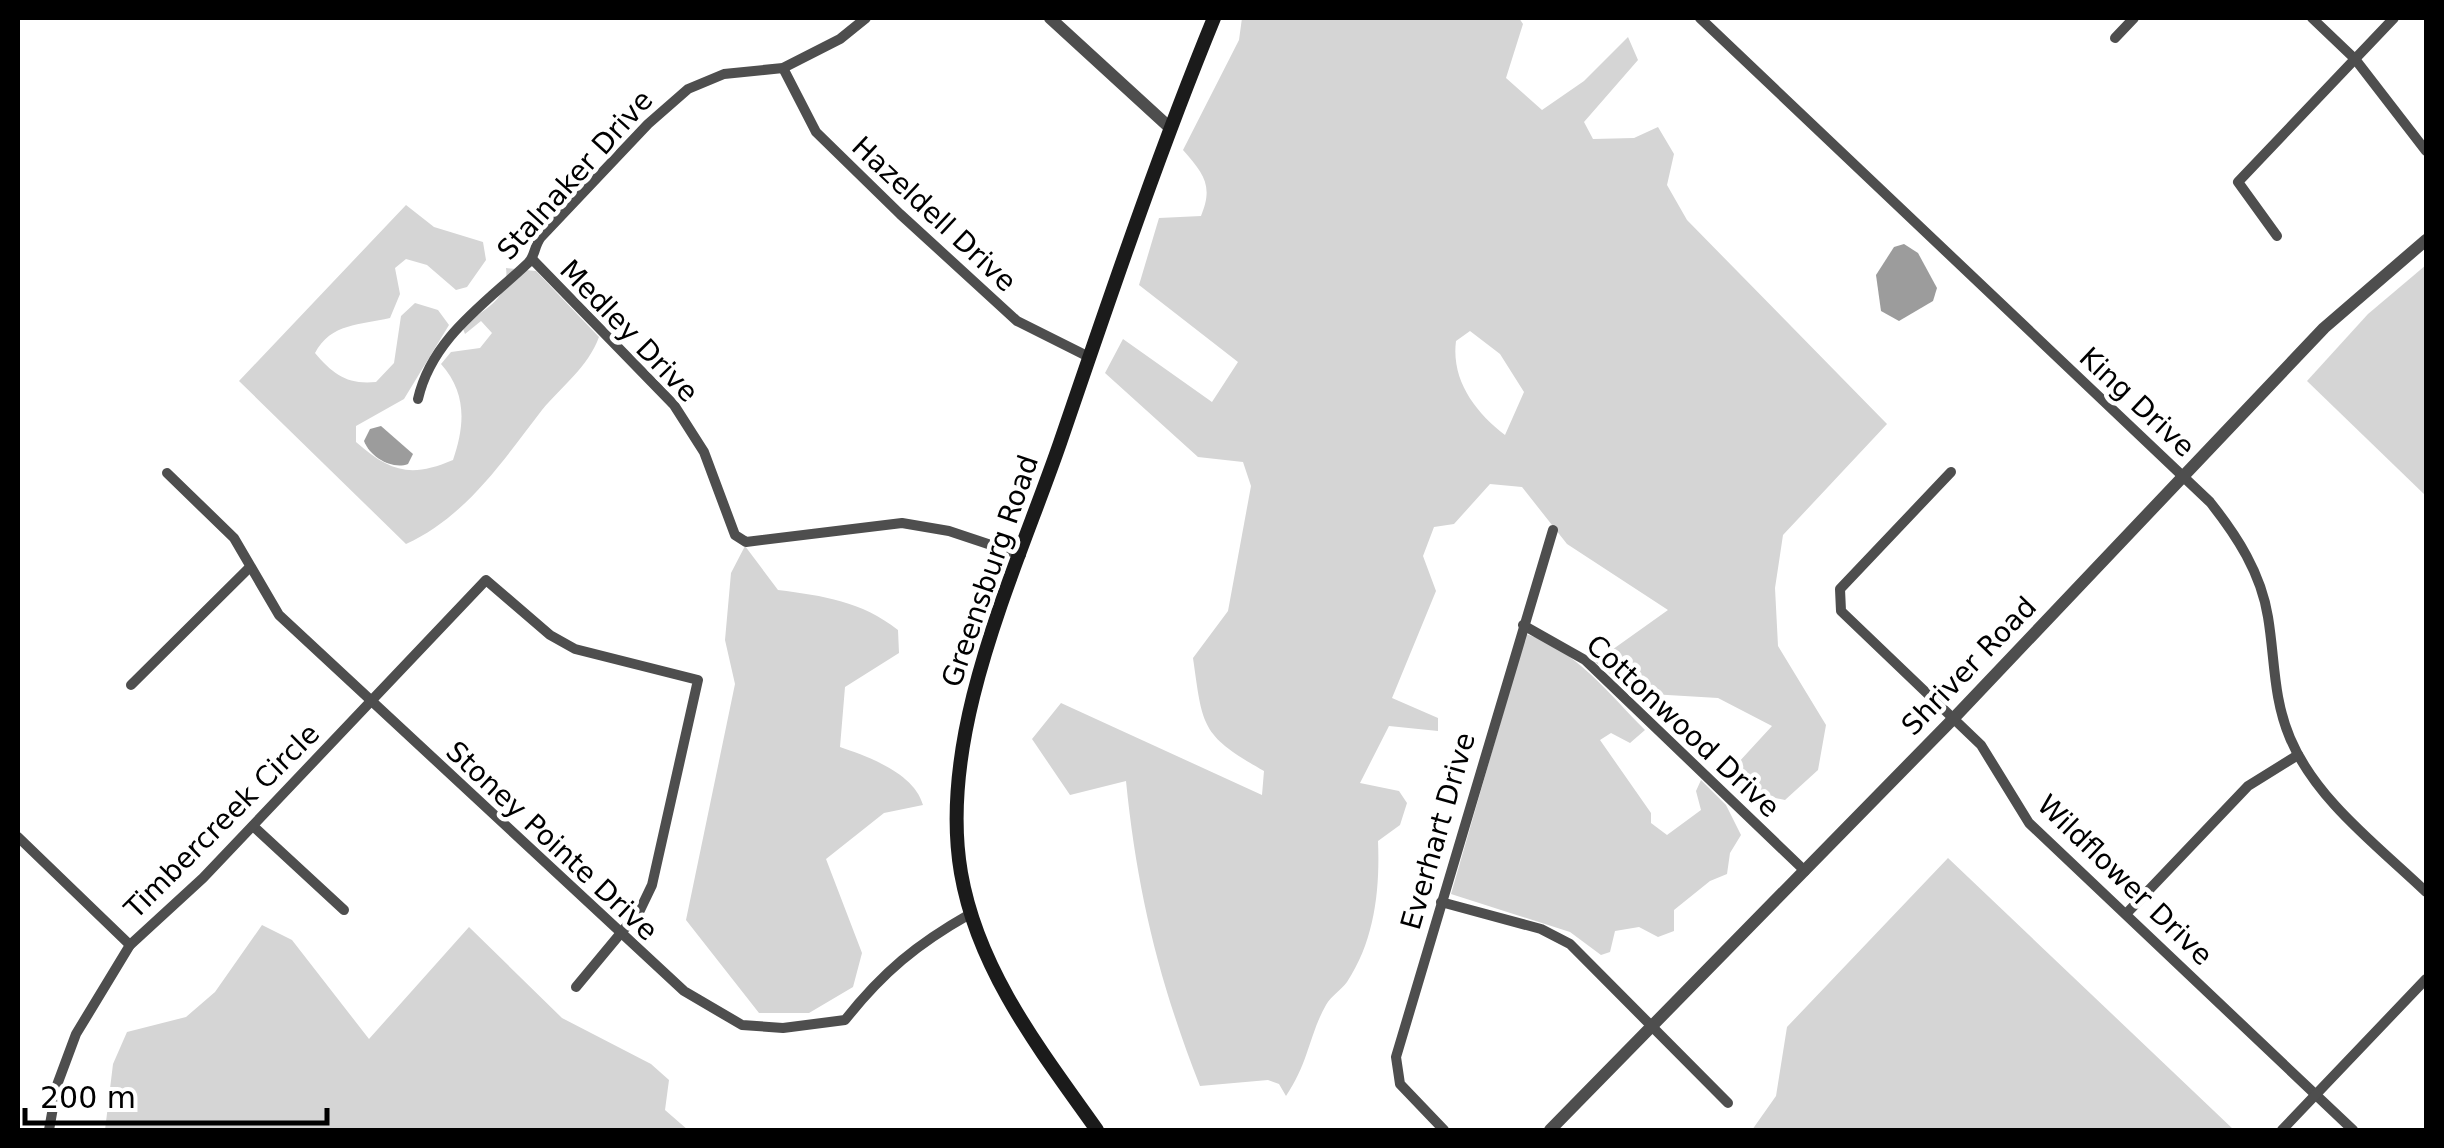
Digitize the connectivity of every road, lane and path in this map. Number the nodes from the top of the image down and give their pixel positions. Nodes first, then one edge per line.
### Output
1 (866, 18) edge
2 (1050, 18) edge
3 (1214, 18) edge
4 (1700, 18) edge
5 (2134, 18) edge
6 (2312, 18) edge
7 (2394, 18) edge
8 (2115, 38) dead end
9 (2355, 59) junction
10 (784, 68) junction
11 (1170, 127) junction
12 (2426, 151) edge
13 (2278, 236) dead end
14 (2426, 240) edge
15 (532, 260) junction
16 (1090, 357) junction
17 (418, 399) dead end
18 (1950, 472) dead end
19 (168, 473) dead end
20 (2184, 476) junction
21 (1553, 530) dead end
22 (1021, 556) junction
23 (249, 568) junction
24 (1524, 625) junction
25 (131, 685) dead end
26 (370, 702) junction
27 (1953, 719) junction
28 (2298, 755) junction
29 (253, 826) junction
30 (18, 837) edge
31 (1805, 871) junction
32 (2426, 892) edge
33 (1441, 902) junction
34 (344, 910) dead end
35 (970, 914) junction
36 (2126, 914) junction
37 (620, 934) junction
38 (130, 944) junction
39 (2426, 979) edge
40 (576, 987) dead end
41 (1652, 1027) junction
42 (2316, 1095) junction
43 (1728, 1102) dead end
44 (49, 1130) edge
45 (1097, 1130) edge
46 (1444, 1130) edge
47 (1550, 1130) edge
48 (2282, 1130) edge
49 (2353, 1130) edge

1 - 10 street, Stalnaker Drive
2 - 11 street
3 - 11 main road, Greensburg Road
4 - 20 street, King Drive
5 - 8 street
6 - 9 street
7 - 9 street
9 - 12 street
9 - 13 street
10 - 15 street, Stalnaker Drive
10 - 16 street, Hazeldell Drive
11 - 16 main road, Greensburg Road
14 - 20 street, Shriver Road
15 - 17 street, Stalnaker Drive
15 - 22 street, Medley Drive
16 - 22 main road, Greensburg Road
18 - 27 street, Wildflower Drive
19 - 23 street, Stoney Pointe Drive
20 - 27 street, Shriver Road
20 - 28 street, King Drive
21 - 24 street, Everhart Drive
22 - 35 main road, Greensburg Road
23 - 25 street
23 - 26 street, Stoney Pointe Drive
24 - 31 street, Cottonwood Drive
24 - 33 street, Everhart Drive
26 - 29 street, Timbercreek Circle
26 - 37 street, Stoney Pointe Drive
26 - 37 street, Timbercreek Circle
27 - 31 street, Shriver Road
27 - 36 street, Wildflower Drive
28 - 32 street, King Drive
28 - 36 street
29 - 34 street
29 - 38 street, Timbercreek Circle
30 - 38 street
31 - 41 street, Shriver Road
33 - 41 street
33 - 46 street, Everhart Drive
35 - 37 street, Stoney Pointe Drive
35 - 45 main road, Greensburg Road
36 - 42 street, Wildflower Drive
37 - 40 street
38 - 44 street, Timbercreek Circle
39 - 42 street
41 - 43 street
41 - 47 street, Shriver Road
42 - 48 street
42 - 49 street, Wildflower Drive

